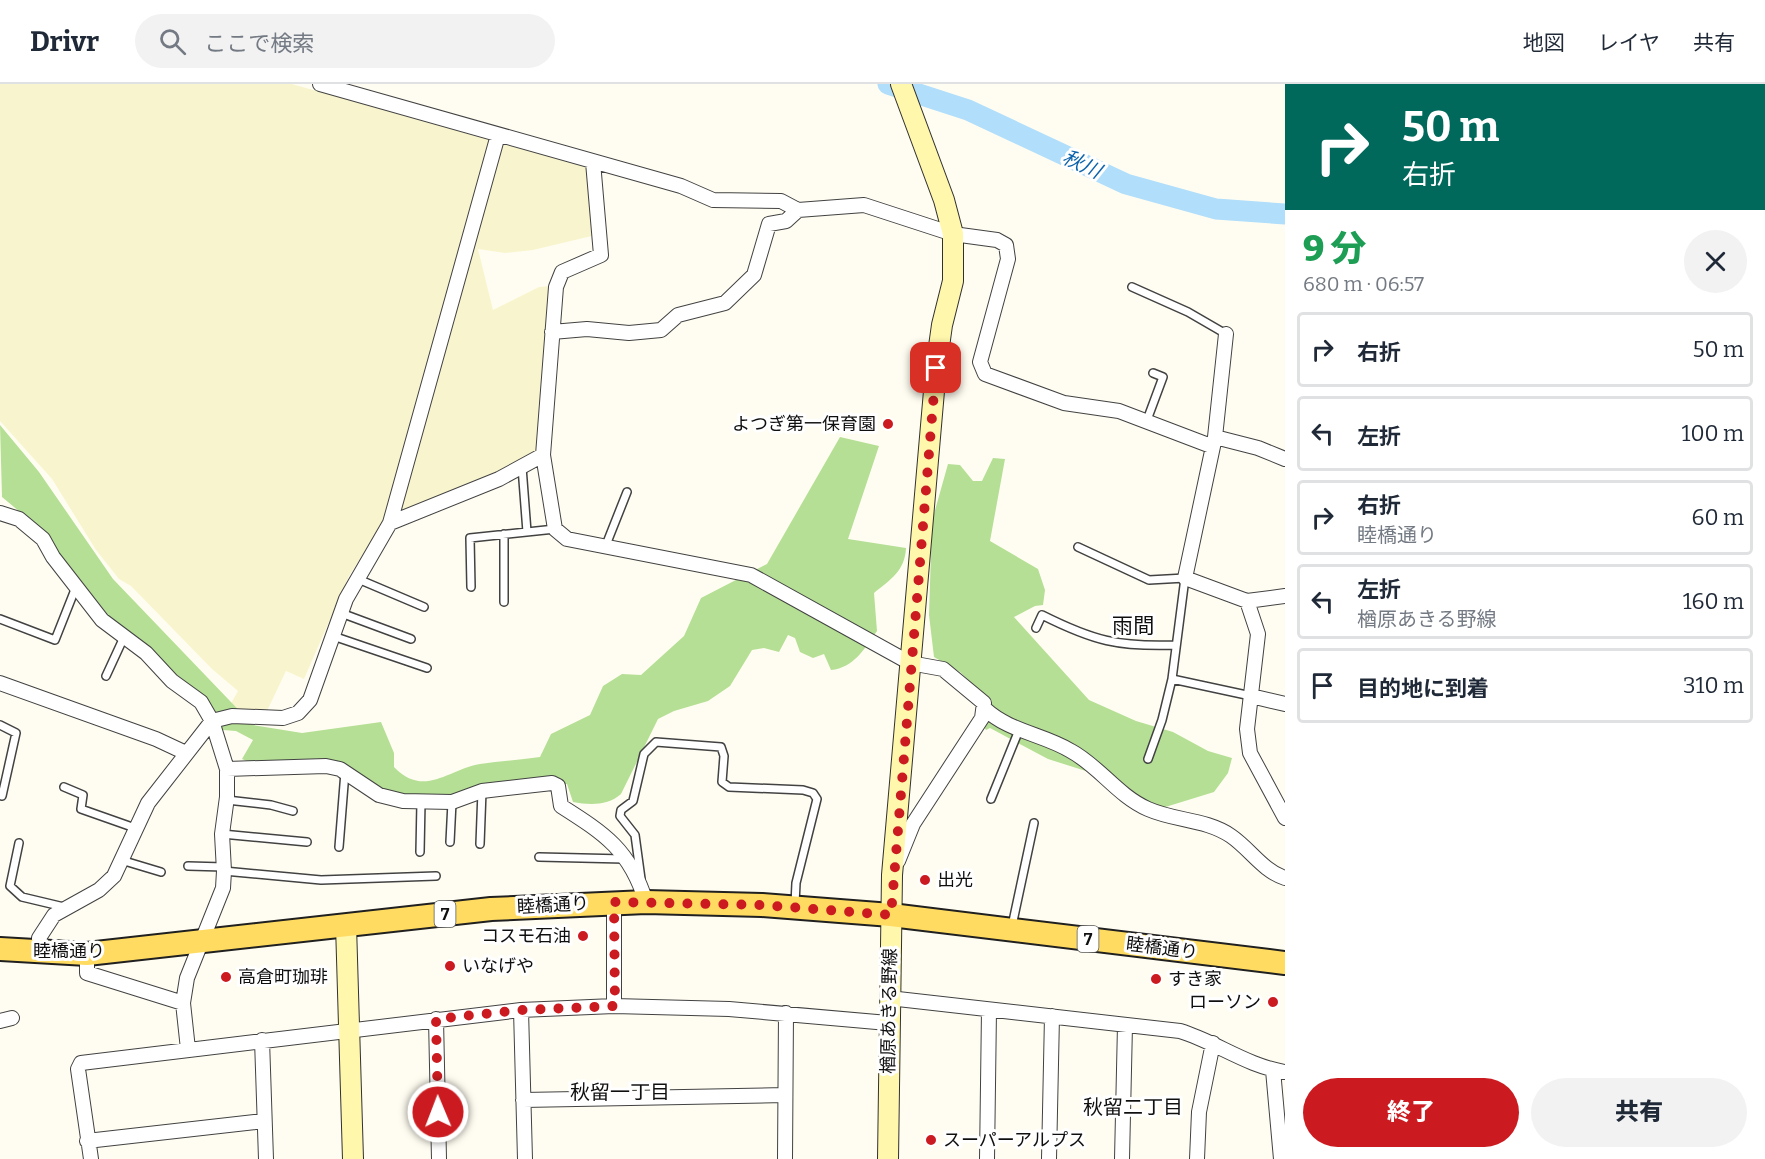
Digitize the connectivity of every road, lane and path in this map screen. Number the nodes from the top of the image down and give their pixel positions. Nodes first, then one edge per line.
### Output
1 (320, 84) edge
2 (901, 84) edge
3 (498, 135) junction
4 (593, 162) junction
5 (798, 210) junction
6 (953, 234) junction
7 (1132, 287) dead end
8 (552, 332) junction
9 (1226, 334) joint
10 (1153, 373) dead end
11 (1147, 420) junction
12 (1213, 441) junction
13 (543, 455) junction
14 (1285, 459) edge
15 (522, 467) junction
16 (627, 492) dead end
17 (0, 513) edge
18 (390, 523) junction
19 (555, 529) junction
20 (527, 532) junction
21 (504, 534) junction
22 (606, 545) junction
23 (1078, 547) dead end
24 (1185, 578) junction
25 (358, 579) junction
26 (76, 587) junction
27 (471, 587) dead end
28 (1285, 596) edge
29 (1247, 601) junction
30 (504, 602) dead end
31 (424, 607) dead end
32 (340, 613) junction
33 (0, 619) edge
34 (1036, 628) dead end
35 (333, 636) junction
36 (124, 637) junction
37 (411, 639) dead end
38 (1176, 645) junction
39 (910, 663) junction
40 (427, 668) dead end
41 (106, 676) dead end
42 (1172, 679) junction
43 (0, 683) edge
44 (1251, 696) junction
45 (1285, 704) edge
46 (985, 709) junction
47 (212, 721) junction
48 (0, 725) edge
49 (1019, 730) junction
50 (186, 753) junction
51 (1148, 759) dead end
52 (227, 769) junction
53 (345, 772) junction
54 (64, 787) dead end
55 (482, 791) junction
56 (2, 796) dead end
57 (991, 799) dead end
58 (227, 800) junction
59 (421, 802) junction
60 (452, 802) junction
61 (293, 812) dead end
62 (1285, 818) edge
63 (1034, 823) dead end
64 (135, 828) junction
65 (222, 834) junction
66 (450, 842) dead end
67 (19, 843) dead end
68 (307, 843) dead end
69 (480, 844) dead end
70 (339, 847) dead end
71 (420, 852) dead end
72 (539, 858) dead end
73 (625, 858) junction
74 (121, 860) junction
75 (188, 866) dead end
76 (224, 869) junction
77 (161, 872) dead end
78 (892, 875) junction
79 (436, 876) dead end
80 (1285, 878) edge
81 (643, 892) junction
82 (614, 902) junction
83 (795, 907) junction
84 (67, 908) junction
85 (891, 915) junction
86 (346, 925) junction
87 (1011, 928) junction
88 (199, 942) junction
89 (0, 949) edge
90 (39, 952) junction
91 (87, 954) junction
92 (1285, 963) edge
93 (889, 998) junction
94 (183, 1003) junction
95 (615, 1006) junction
96 (521, 1010) junction
97 (989, 1010) junction
98 (786, 1013) junction
99 (1052, 1016) junction
100 (436, 1019) junction
101 (888, 1023) junction
102 (1125, 1025) junction
103 (349, 1030) junction
104 (262, 1040) junction
105 (1213, 1043) junction
106 (188, 1049) junction
107 (1279, 1071) edge
108 (785, 1095) junction
109 (523, 1100) junction
110 (264, 1121) junction
111 (87, 1142) junction
112 (91, 1159) edge
113 (266, 1159) edge
114 (352, 1159) edge
115 (440, 1159) edge
116 (525, 1159) edge
117 (785, 1159) edge
118 (888, 1159) edge
119 (987, 1159) edge
120 (1049, 1159) edge
121 (1122, 1159) edge
122 (1197, 1159) edge
123 (1281, 1159) edge

1 - 3 street
2 - 6 main road, 楢原あきる野線
3 - 4 street
3 - 18 street
4 - 5 street
4 - 8 street
5 - 6 street
5 - 8 street
6 - 11 street
6 - 39 main road, 楢原あきる野線
7 - 9 lane
8 - 13 street
9 - 12 street
10 - 11 lane
11 - 12 street
12 - 14 street
12 - 24 street
13 - 15 street
13 - 19 street
15 - 18 street
15 - 20 lane
16 - 22 lane
17 - 26 street
18 - 25 street
19 - 20 lane
19 - 22 street
20 - 21 lane
21 - 27 lane
21 - 30 lane
22 - 39 street
23 - 24 lane
24 - 29 street
24 - 38 lane
25 - 31 lane
25 - 32 street
26 - 33 lane
26 - 36 street
28 - 29 street
29 - 44 street
32 - 35 street
32 - 37 lane
34 - 38 lane
35 - 40 lane
35 - 47 street
36 - 41 lane
36 - 47 street
38 - 42 lane
39 - 46 street
39 - 78 main road, 楢原あきる野線
42 - 44 lane
42 - 51 lane
43 - 50 street
44 - 45 street
44 - 62 street
46 - 49 street
46 - 78 street
47 - 50 street
47 - 52 street
48 - 56 lane
49 - 57 lane
49 - 80 street
50 - 64 street
52 - 53 street
52 - 58 street
53 - 59 street
53 - 70 lane
54 - 64 lane
55 - 60 street
55 - 69 lane
55 - 73 street
58 - 61 lane
58 - 65 street
59 - 60 street
59 - 71 lane
60 - 66 lane
63 - 87 lane
64 - 74 street
65 - 68 lane
65 - 76 street
67 - 84 lane
72 - 73 lane
73 - 81 street
74 - 77 lane
74 - 84 street
75 - 76 lane
76 - 79 lane
76 - 88 street
78 - 85 main road, 楢原あきる野線
81 - 82 main road, 睦橋通り / 7
81 - 83 main road, 睦橋通り / 7
81 - 83 lane
82 - 86 main road, 睦橋通り / 7
82 - 95 street
83 - 85 main road, 睦橋通り / 7
84 - 90 street
85 - 87 main road, 睦橋通り / 7
85 - 93 main road, 楢原あきる野線
86 - 88 main road, 睦橋通り / 7
86 - 103 main road
87 - 92 main road, 睦橋通り / 7
88 - 91 main road, 睦橋通り / 7
88 - 94 street
89 - 90 main road, 睦橋通り / 7
90 - 91 main road, 睦橋通り / 7
91 - 94 street
93 - 97 street
93 - 101 main road, 楢原あきる野線
94 - 106 street
95 - 96 street
95 - 98 street
96 - 100 street
96 - 109 street
97 - 99 street
97 - 119 street
98 - 101 street
98 - 108 street
99 - 102 street
99 - 120 street
100 - 103 street
100 - 115 street
101 - 118 main road, 楢原あきる野線
102 - 105 street
102 - 121 street
103 - 104 street
103 - 114 main road
104 - 106 street
104 - 110 street
105 - 107 street
105 - 122 street
106 - 111 street
107 - 123 street
108 - 109 street
108 - 117 street
109 - 116 street
110 - 111 street
110 - 113 street
111 - 112 street

